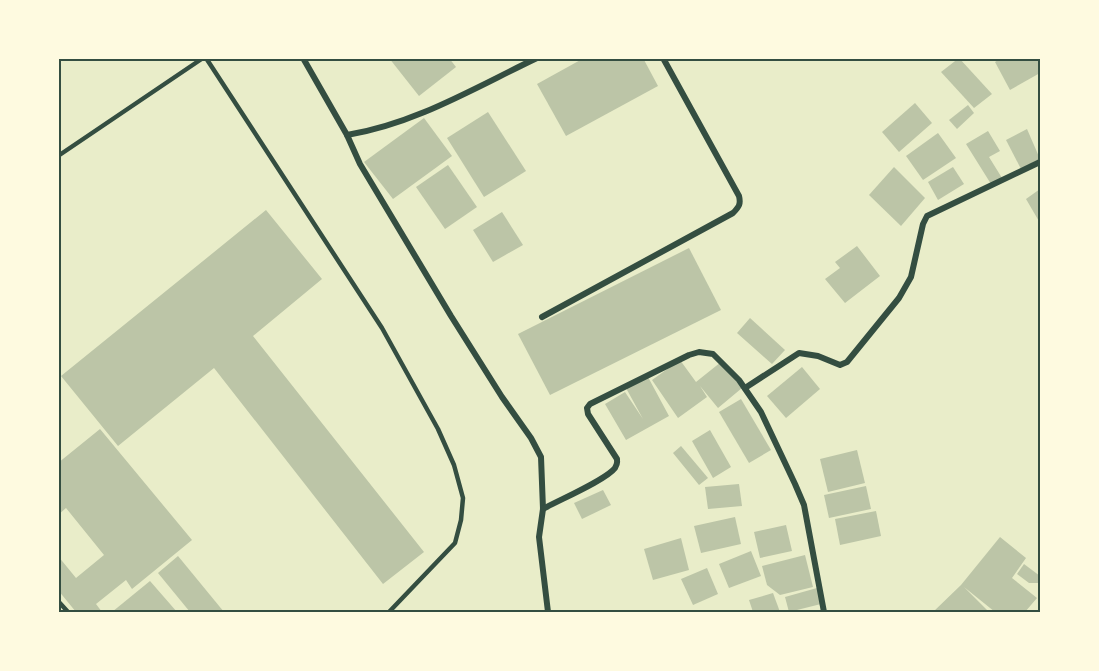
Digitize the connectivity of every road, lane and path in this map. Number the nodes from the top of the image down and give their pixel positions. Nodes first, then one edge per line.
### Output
1 (204, 58) edge
2 (303, 58) edge
3 (537, 58) edge
4 (663, 58) edge
5 (347, 135) junction
6 (58, 156) edge
7 (1041, 162) edge
8 (542, 317) dead end
9 (745, 388) junction
10 (543, 509) junction
11 (58, 601) edge
12 (68, 612) edge
13 (389, 612) edge
14 (548, 612) edge
15 (824, 612) edge

1 - 6 lane
1 - 13 lane
2 - 5 street
3 - 5 street
4 - 8 street
5 - 10 street
7 - 9 street
9 - 10 street
9 - 15 street
10 - 14 street
11 - 12 lane

